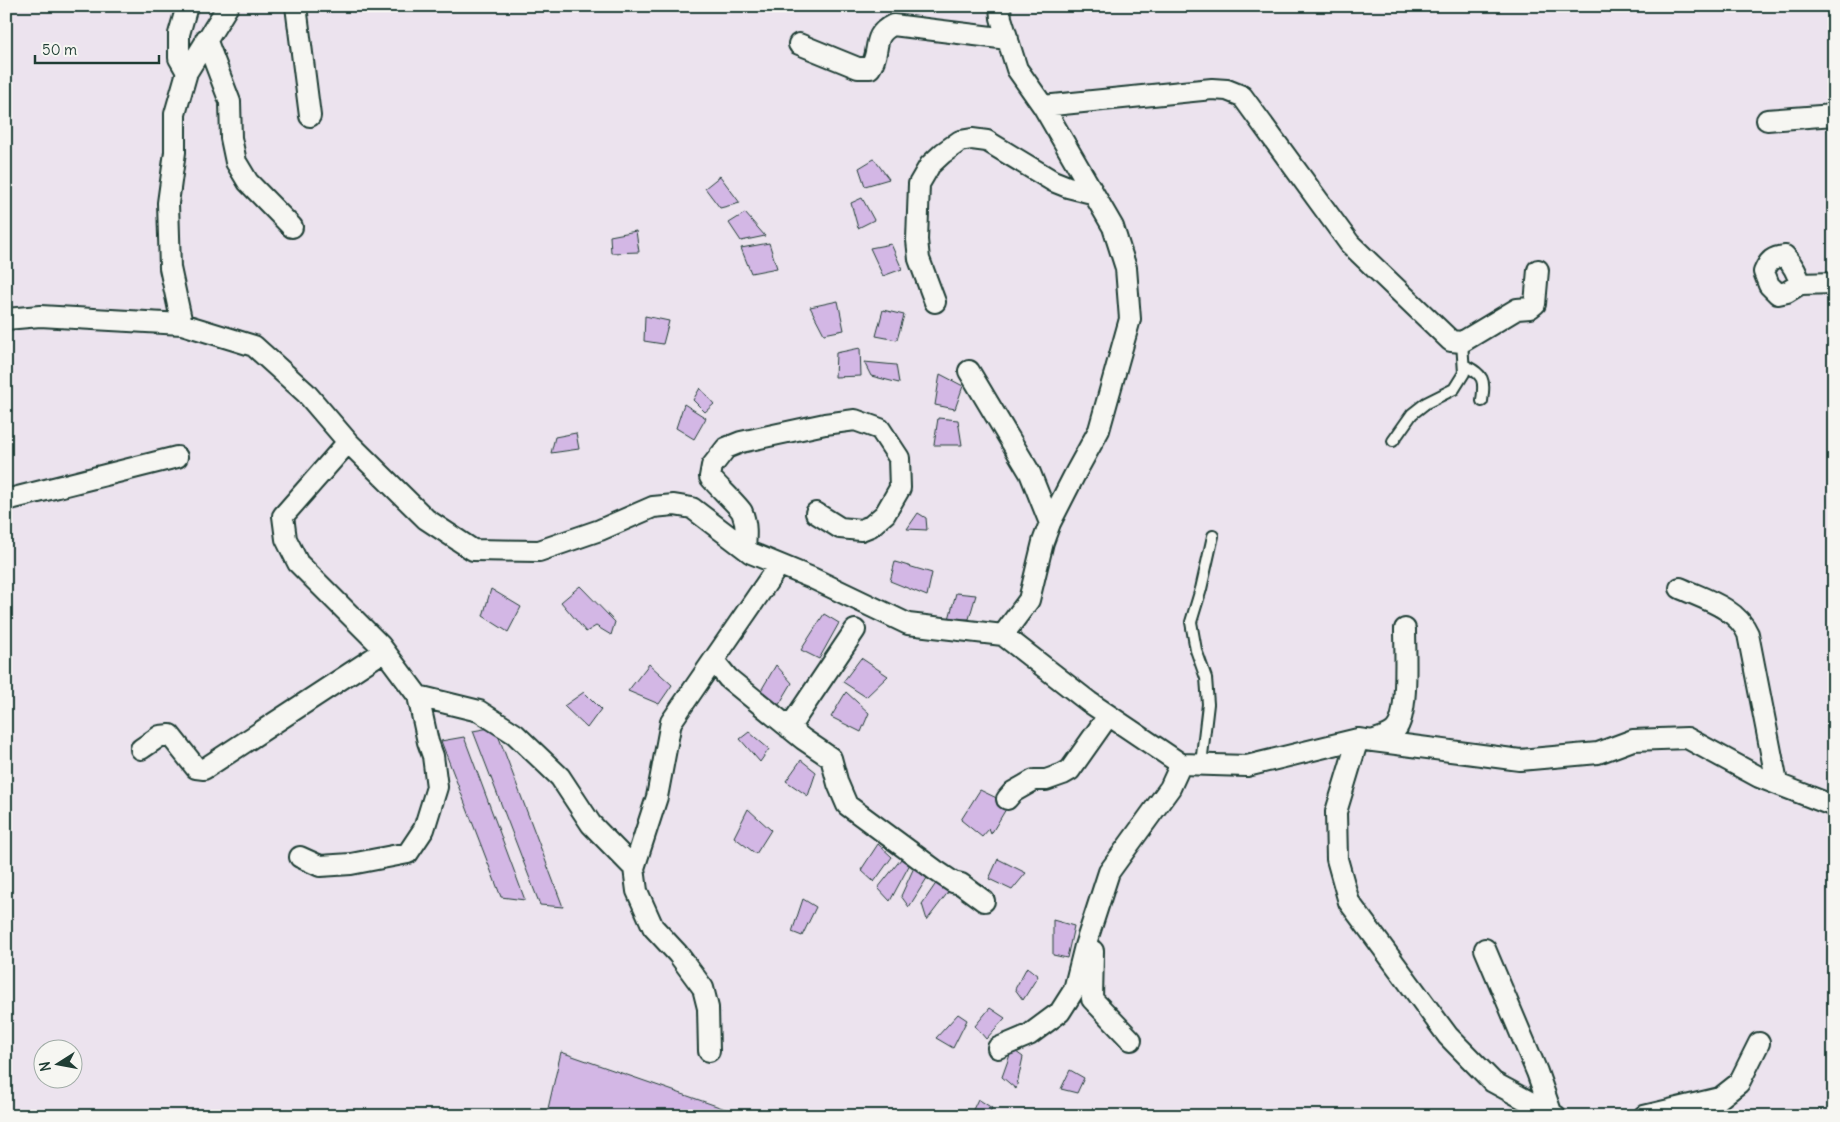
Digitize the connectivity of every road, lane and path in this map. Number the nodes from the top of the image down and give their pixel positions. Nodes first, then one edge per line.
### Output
1 (187, 6) edge
2 (228, 6) edge
3 (296, 6) edge
4 (1000, 6) edge
5 (206, 39) junction
6 (1008, 39) junction
7 (799, 44) dead end
8 (187, 72) junction
9 (1043, 106) junction
10 (1834, 115) edge
11 (310, 116) dead end
12 (1767, 120) dead end
13 (1092, 193) junction
14 (292, 227) dead end
15 (1538, 270) dead end
16 (1834, 283) edge
17 (1800, 284) dead end
18 (935, 302) dead end
19 (6, 319) edge
20 (182, 324) junction
21 (1462, 342) junction
22 (1464, 365) junction
23 (970, 371) dead end
24 (1482, 401) dead end
25 (1393, 441) dead end
26 (348, 442) junction
27 (177, 457) dead end
28 (6, 500) edge
29 (816, 513) dead end
30 (1050, 523) junction
31 (1214, 536) dead end
32 (745, 548) junction
33 (779, 565) junction
34 (1680, 588) dead end
35 (1405, 629) dead end
36 (855, 630) dead end
37 (1003, 634) junction
38 (384, 651) junction
39 (714, 661) junction
40 (418, 696) junction
41 (1108, 716) junction
42 (789, 728) junction
43 (1365, 740) junction
44 (141, 749) dead end
45 (1181, 764) junction
46 (1201, 764) junction
47 (1777, 783) junction
48 (1007, 799) dead end
49 (1834, 806) edge
50 (300, 857) dead end
51 (634, 868) junction
52 (984, 901) dead end
53 (1096, 914) junction
54 (1485, 949) dead end
55 (1131, 1040) dead end
56 (1759, 1043) dead end
57 (998, 1048) dead end
58 (709, 1051) dead end
59 (1554, 1114) edge
60 (1644, 1116) edge

1 - 8 street
2 - 5 street
3 - 11 street
4 - 6 street
5 - 8 street
5 - 14 street
6 - 7 street
6 - 9 street
8 - 20 street
9 - 13 street
9 - 21 street
10 - 12 street
13 - 18 street
13 - 30 street
15 - 21 street
16 - 17 street
19 - 20 street
20 - 26 street
21 - 22 lane
22 - 24 lane
22 - 25 lane
23 - 30 street
26 - 32 street
26 - 38 street
27 - 28 street
29 - 32 street
30 - 37 street
31 - 46 lane
32 - 33 street
33 - 37 street
33 - 39 street
34 - 47 street
35 - 43 street
36 - 42 street
37 - 41 street
38 - 40 street
38 - 44 street
39 - 42 street
39 - 51 street
40 - 50 street
40 - 51 street
41 - 45 street
41 - 48 street
42 - 52 street
43 - 46 street
43 - 47 street
43 - 59 street
45 - 46 street
45 - 53 street
47 - 49 street
51 - 58 street
53 - 55 street
53 - 57 street
54 - 59 street
56 - 60 street

